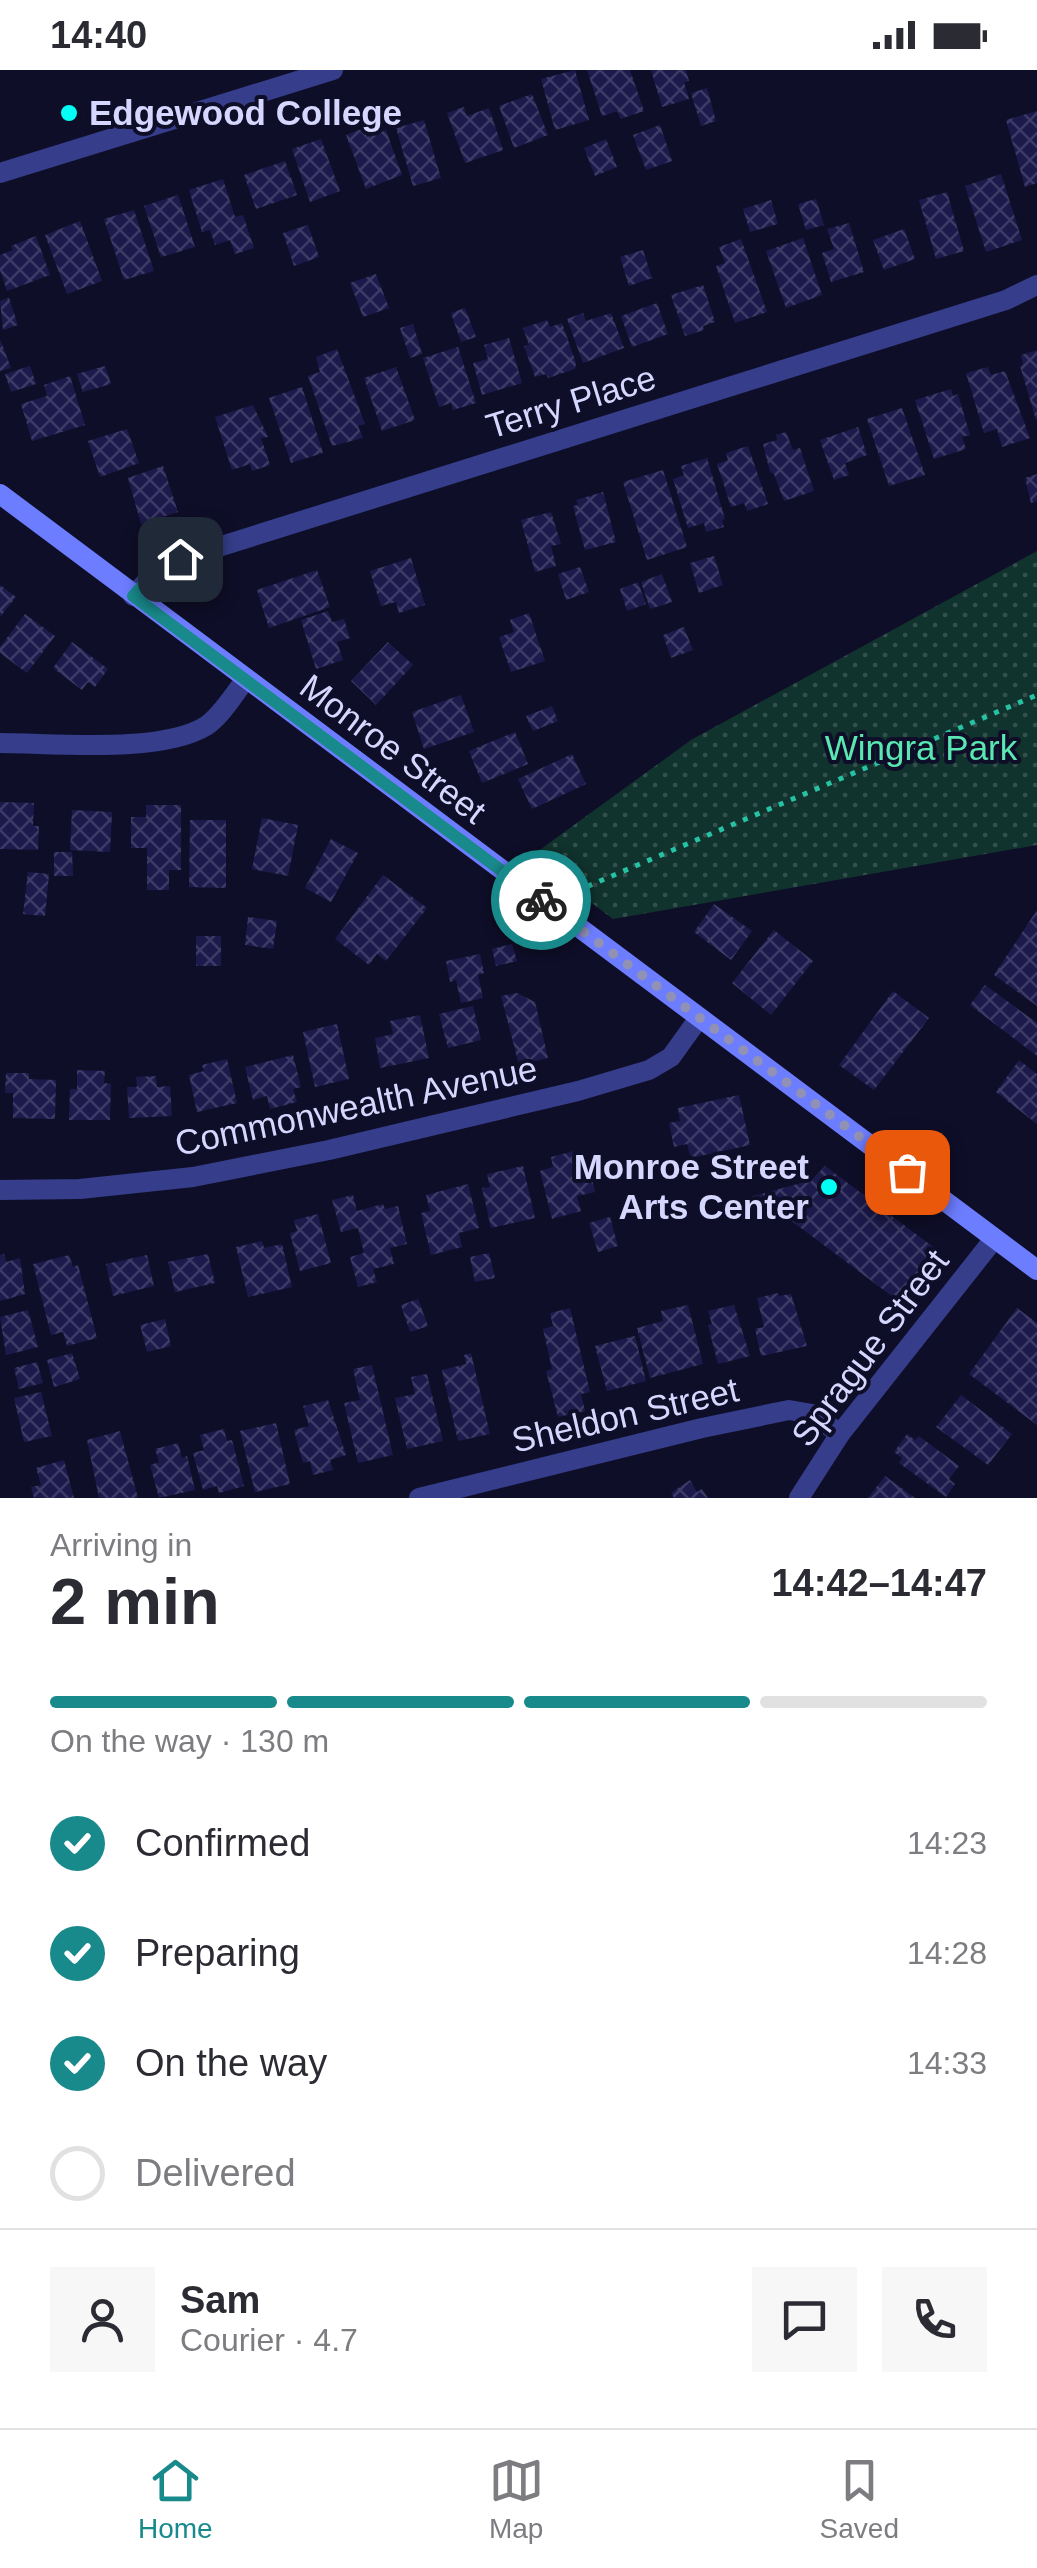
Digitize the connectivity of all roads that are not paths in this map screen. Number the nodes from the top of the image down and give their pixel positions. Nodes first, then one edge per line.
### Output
1 (333, 70) edge
2 (0, 173) edge
3 (1037, 286) edge
4 (0, 494) edge
5 (133, 596) junction
6 (246, 679) junction
7 (0, 744) edge
8 (699, 1018) junction
9 (0, 1190) edge
10 (994, 1239) junction
11 (1037, 1270) edge
12 (840, 1434) junction
13 (419, 1498) edge
14 (799, 1498) edge

1 - 2 street
3 - 5 street, Terry Place
4 - 5 main road, Monroe Street
5 - 6 main road, Monroe Street
6 - 7 street
6 - 8 main road, Monroe Street
8 - 9 street, Commonwealth Avenue
8 - 10 main road, Monroe Street
10 - 11 main road, Monroe Street
10 - 12 street, Sprague Street
12 - 13 street, Sheldon Street
12 - 14 street, Sprague Street

